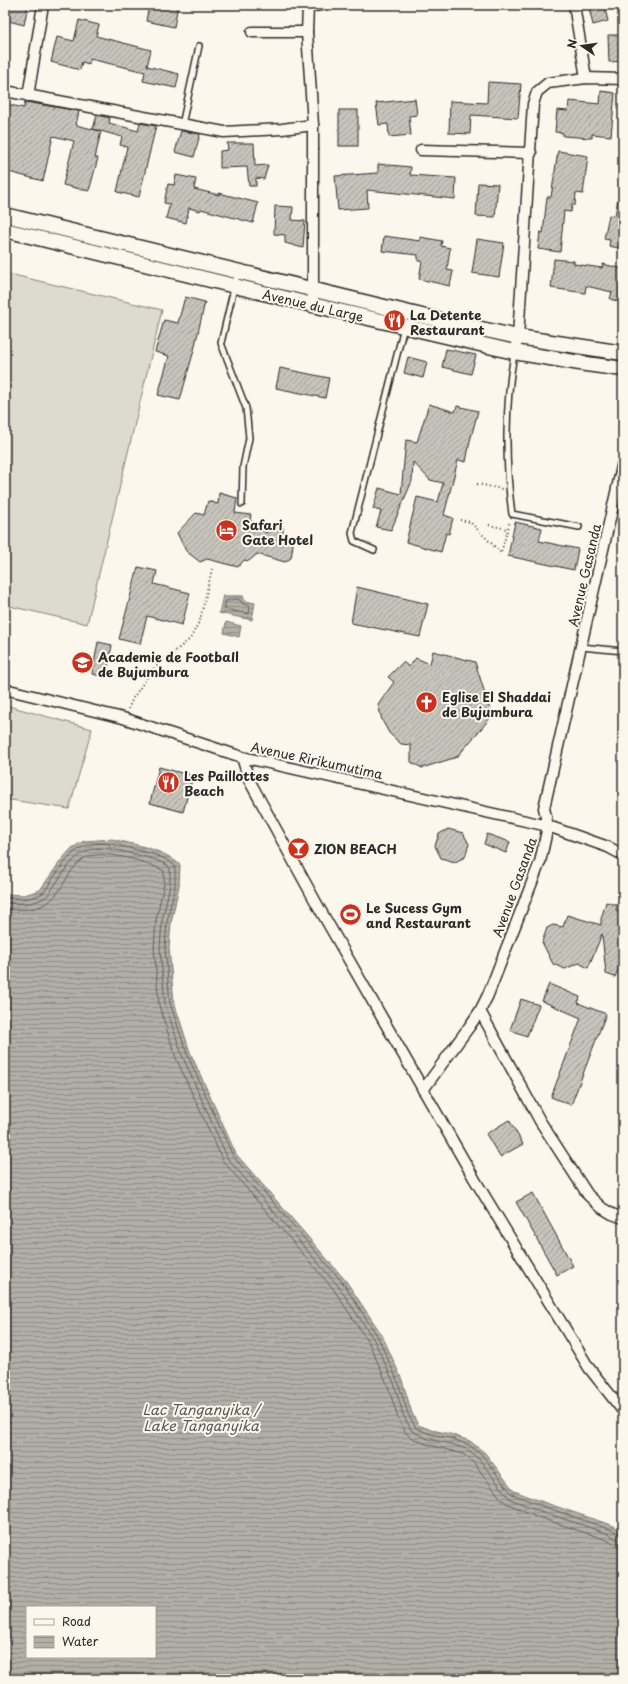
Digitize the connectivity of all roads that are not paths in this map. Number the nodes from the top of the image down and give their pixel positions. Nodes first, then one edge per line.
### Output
1 (43, 5) edge
2 (321, 5) edge
3 (574, 5) edge
4 (252, 32) dead end
5 (307, 32) junction
6 (199, 46) dead end
7 (586, 78) junction
8 (623, 79) edge
9 (5, 91) edge
10 (28, 96) junction
11 (182, 125) junction
12 (313, 125) junction
13 (421, 150) dead end
14 (531, 153) junction
15 (5, 215) edge
16 (5, 230) edge
17 (238, 270) junction
18 (235, 286) junction
19 (314, 290) junction
20 (313, 305) junction
21 (404, 326) junction
22 (518, 337) junction
23 (514, 352) junction
24 (623, 353) edge
25 (623, 369) edge
26 (623, 462) edge
27 (242, 504) dead end
28 (579, 527) dead end
29 (374, 550) dead end
30 (581, 648) junction
31 (623, 651) edge
32 (5, 689) edge
33 (242, 757) junction
34 (548, 826) junction
35 (623, 855) edge
36 (480, 1011) junction
37 (422, 1090) junction
38 (623, 1218) edge
39 (623, 1411) edge

1 - 10 street
2 - 5 street
3 - 7 street
4 - 5 street
5 - 12 street
6 - 11 lane
7 - 8 street
7 - 14 street
9 - 10 street
10 - 11 street
11 - 12 street
12 - 19 street
13 - 14 street
14 - 22 street
15 - 17 main road, Avenue du Large
16 - 18 main road, Avenue du Large
17 - 18 lane
17 - 19 main road, Avenue du Large
18 - 20 main road, Avenue du Large
18 - 27 lane
19 - 20 street
19 - 22 main road, Avenue du Large
20 - 21 main road, Avenue du Large
21 - 23 main road, Avenue du Large
21 - 29 lane
22 - 23 street
22 - 24 main road, Avenue du Large
23 - 25 main road, Avenue du Large
23 - 28 lane
26 - 30 street, Avenue Gasanda
30 - 31 lane
30 - 34 street, Avenue Gasanda
32 - 33 street, Avenue Ririkumutima
33 - 34 street, Avenue Ririkumutima
33 - 37 street
34 - 35 street, Avenue Ririkumutima
34 - 36 street, Avenue Gasanda
36 - 37 street, Avenue Gasanda
36 - 38 street
37 - 39 street

